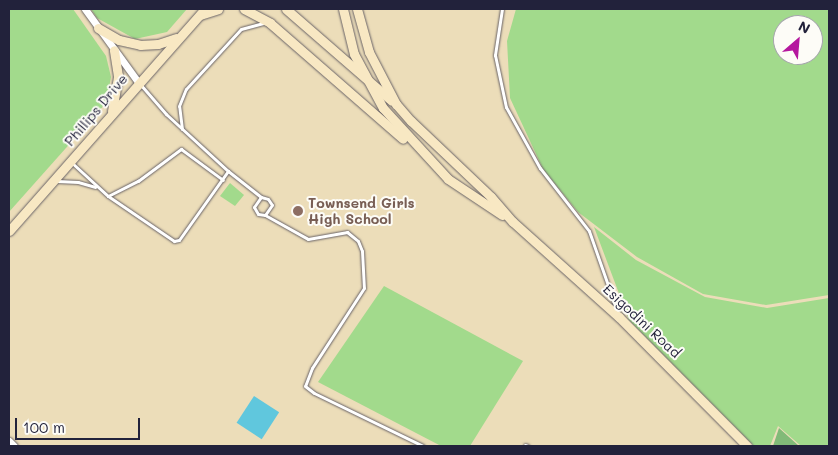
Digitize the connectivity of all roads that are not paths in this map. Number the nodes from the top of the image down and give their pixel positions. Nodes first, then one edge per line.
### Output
1 (85, 9) edge
2 (218, 9) edge
3 (244, 9) edge
4 (286, 9) edge
5 (342, 9) edge
6 (357, 9) edge
7 (502, 9) edge
8 (202, 12) edge
9 (270, 23) junction
10 (98, 28) junction
11 (179, 37) junction
12 (114, 50) junction
13 (366, 80) junction
14 (138, 82) junction
15 (396, 104) junction
16 (111, 113) junction
17 (182, 129) junction
18 (70, 162) junction
19 (228, 172) junction
20 (448, 178) junction
21 (223, 180) junction
22 (54, 181) junction
23 (98, 189) junction
24 (108, 196) junction
25 (261, 197) junction
26 (266, 215) junction
27 (513, 222) junction
28 (9, 231) edge
29 (619, 317) junction
30 (9, 441) edge
31 (14, 446) edge
32 (424, 446) edge
33 (747, 446) edge

1 - 10 street
2 - 8 main road
3 - 9 main road
4 - 13 main road
5 - 13 main road, Esigodini Road
6 - 15 main road, Esigodini Road
7 - 29 lane
8 - 11 main road, Phillips Drive
9 - 17 lane
9 - 20 main road
10 - 11 main road
10 - 12 street
11 - 14 main road, Phillips Drive
12 - 14 street
12 - 16 main road
13 - 15 main road
13 - 20 main road, Esigodini Road
14 - 16 main road, Phillips Drive
14 - 17 lane
15 - 27 main road, Esigodini Road
16 - 18 main road, Phillips Drive
17 - 19 lane
18 - 22 main road, Phillips Drive
18 - 23 lane
19 - 21 lane
19 - 25 lane
20 - 27 main road, Esigodini Road
21 - 24 lane
21 - 24 lane
22 - 23 lane
22 - 28 main road, Phillips Drive
23 - 24 lane
25 - 26 lane
25 - 26 lane
26 - 32 lane
27 - 29 main road, Esigodini Road
29 - 33 main road, Esigodini Road
30 - 31 street

